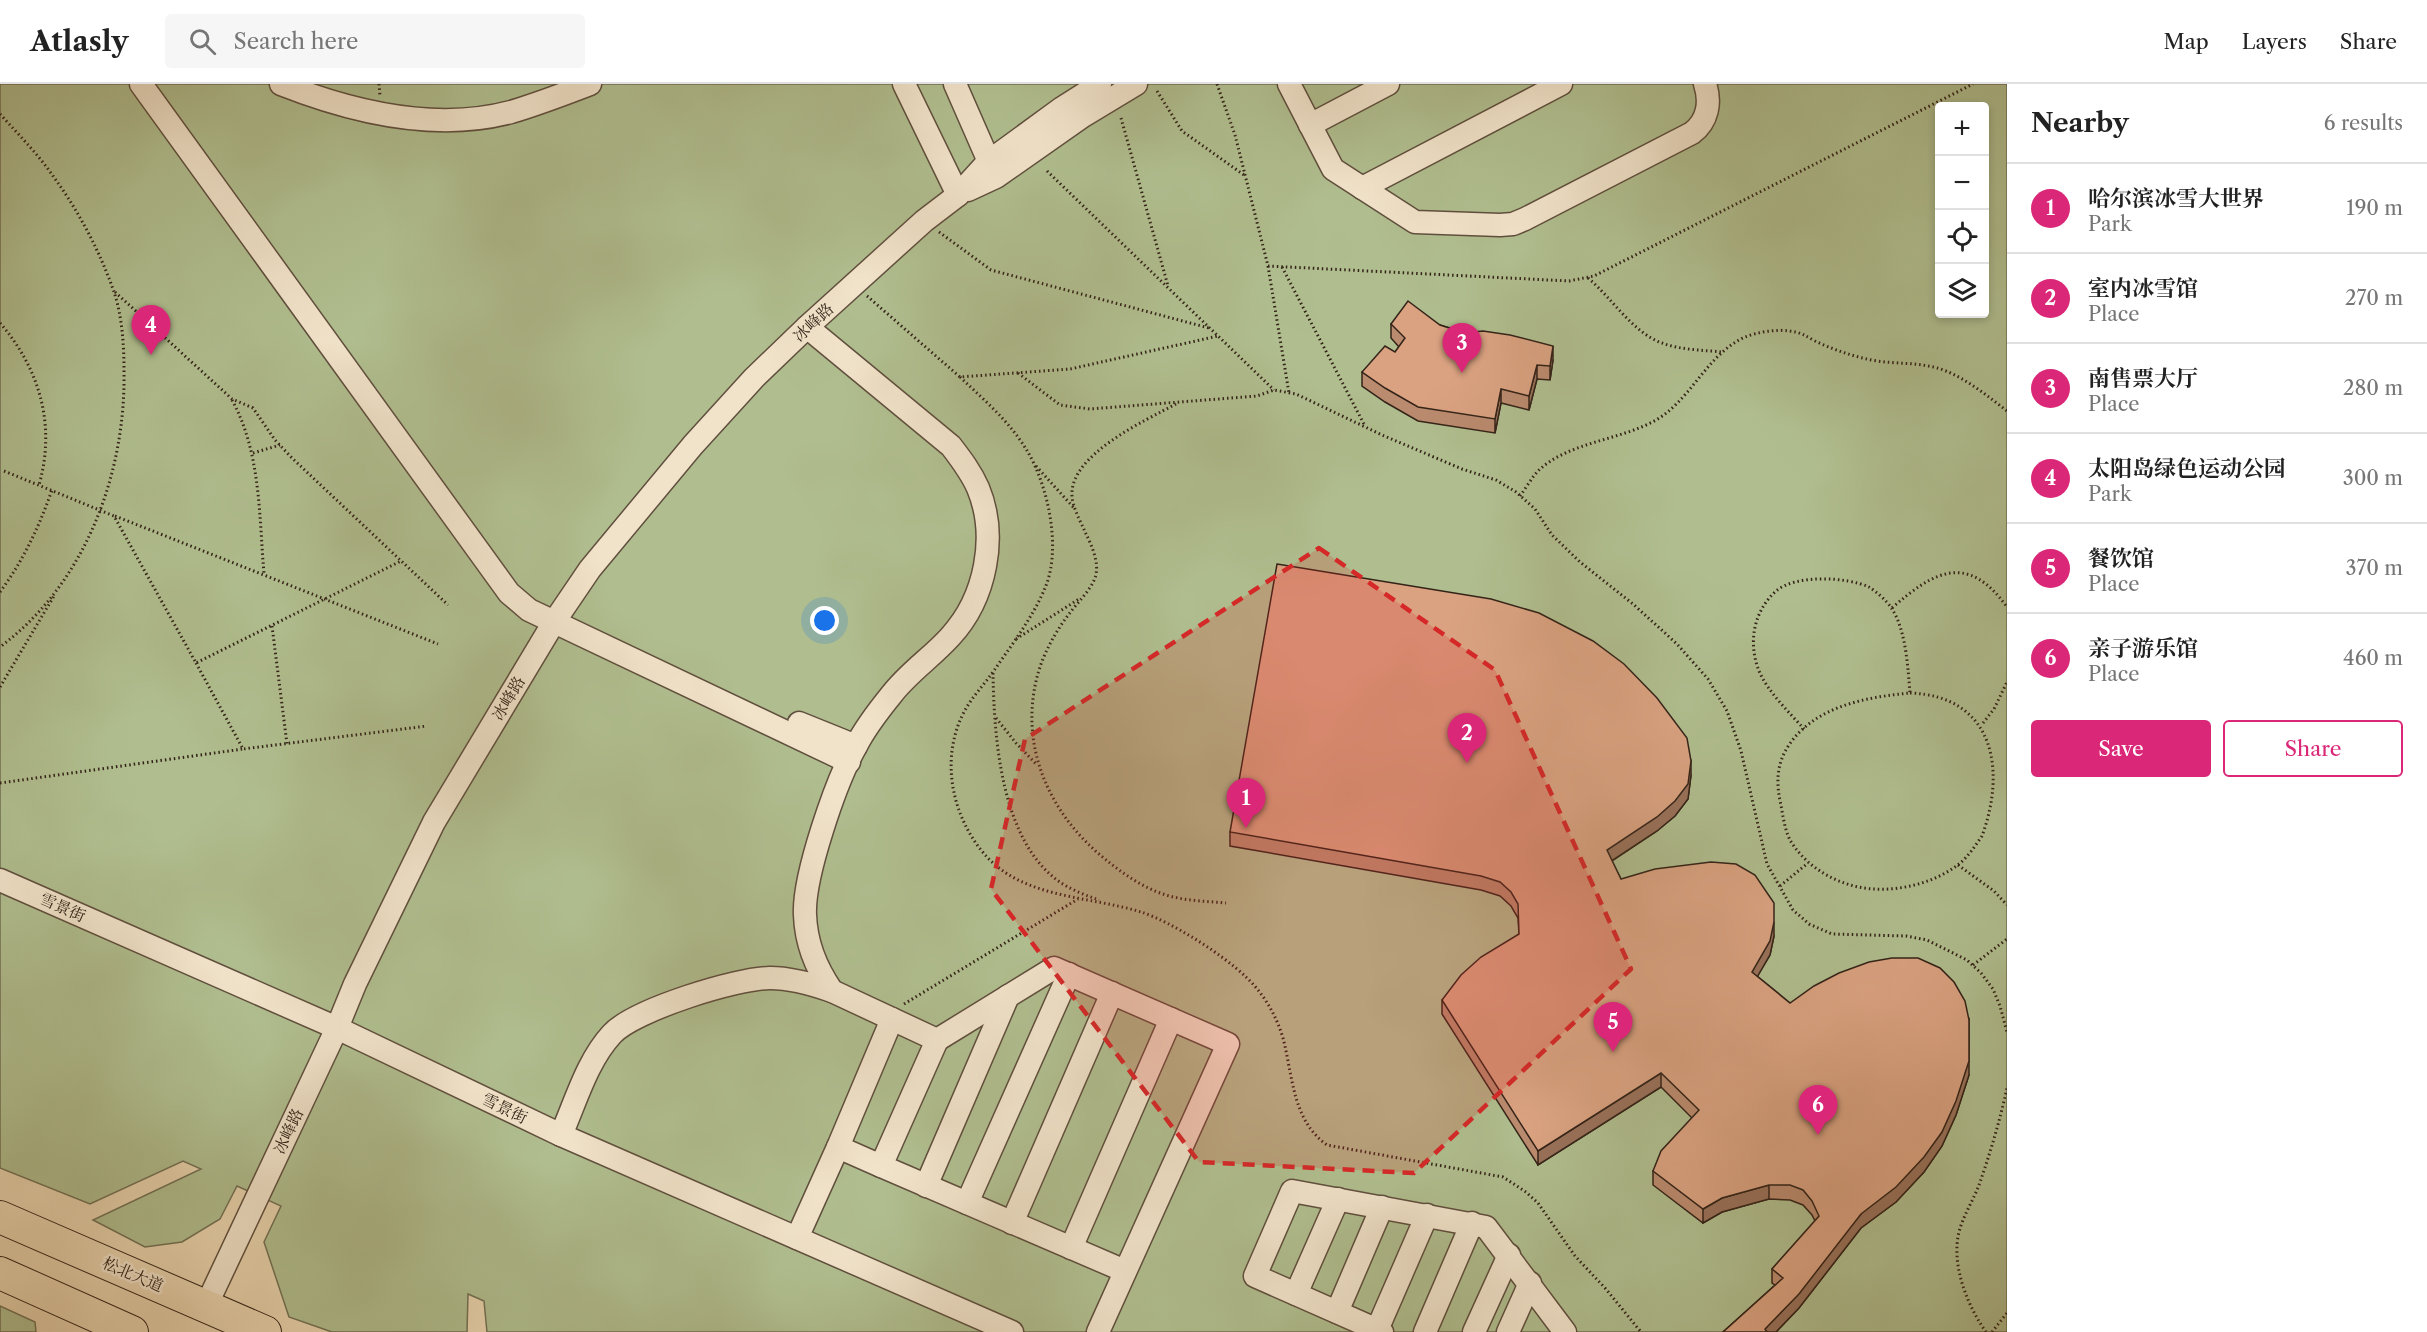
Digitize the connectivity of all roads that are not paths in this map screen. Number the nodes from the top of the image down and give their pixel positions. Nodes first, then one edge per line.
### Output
1 (141, 84) edge
2 (281, 84) edge
3 (590, 84) edge
4 (904, 84) edge
5 (955, 84) edge
6 (1100, 84) edge
7 (1289, 84) edge
8 (1388, 84) edge
9 (1561, 84) edge
10 (1705, 84) edge
11 (1146, 87) edge
12 (1310, 125) junction
13 (992, 169) junction
14 (1362, 188) junction
15 (958, 195) junction
16 (807, 327) junction
17 (554, 622) junction
18 (852, 754) junction
19 (0, 880) edge
20 (1069, 975) junction
21 (832, 991) junction
22 (1112, 993) junction
23 (1008, 996) junction
24 (889, 1017) junction
25 (1172, 1019) junction
26 (337, 1028) junction
27 (937, 1040) junction
28 (561, 1135) junction
29 (838, 1147) junction
30 (881, 1166) junction
31 (926, 1186) junction
32 (1338, 1199) junction
33 (967, 1203) junction
34 (1382, 1207) junction
35 (1427, 1215) junction
36 (0, 1217) edge
37 (1012, 1222) junction
38 (1472, 1223) junction
39 (797, 1238) junction
40 (1071, 1248) junction
41 (1509, 1255) junction
42 (1125, 1271) junction
43 (0, 1274) edge
44 (1530, 1283) junction
45 (1296, 1294) junction
46 (206, 1306) junction
47 (1336, 1312) junction
48 (1547, 1323) edge
49 (1379, 1331) edge
50 (132, 1332) edge
51 (265, 1332) edge
52 (1012, 1332) edge
53 (1098, 1332) edge
54 (1425, 1332) edge
55 (1474, 1332) edge
56 (1508, 1332) edge
57 (1566, 1332) edge

1 - 17 street
2 - 3 street
4 - 15 street
5 - 13 street
6 - 13 street, 冰峰路
7 - 12 street
8 - 12 street
9 - 14 street
10 - 14 street
11 - 13 street, 冰峰路
12 - 14 street
13 - 15 street, 冰峰路
15 - 16 street, 冰峰路
16 - 17 street, 冰峰路
16 - 18 street
17 - 18 street
17 - 26 street, 冰峰路
18 - 21 street
19 - 26 street, 雪景街
20 - 22 street
20 - 23 street
20 - 33 street
21 - 24 street
21 - 28 street
22 - 25 street
22 - 37 street
23 - 27 street
23 - 31 street
24 - 27 street
24 - 29 street
25 - 40 street
25 - 42 street
26 - 28 street, 雪景街
26 - 46 street, 冰峰路
27 - 30 street
28 - 39 street, 雪景街
29 - 30 street
29 - 39 street
30 - 31 street
31 - 33 street
32 - 34 street
32 - 45 street
32 - 45 street
33 - 37 street
34 - 35 street
34 - 47 street
35 - 38 street
35 - 49 street
36 - 46 highway, 松北大道
37 - 40 street
38 - 41 street
38 - 54 street
39 - 52 street, 雪景街
40 - 42 street
41 - 44 street
41 - 55 street
42 - 53 street
43 - 50 highway
44 - 48 street
44 - 56 street
45 - 47 street
46 - 51 highway, 松北大道
47 - 49 street
48 - 57 street

